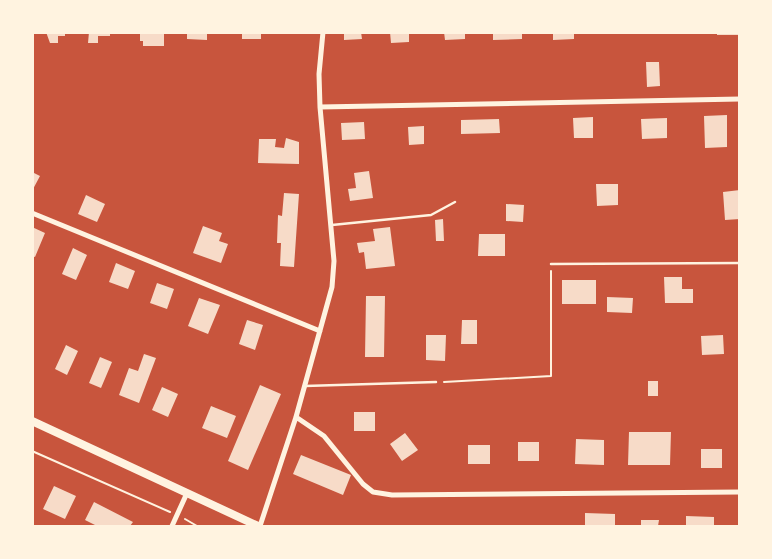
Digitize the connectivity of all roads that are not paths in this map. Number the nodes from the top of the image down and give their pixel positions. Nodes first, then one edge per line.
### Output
1 (323, 32) edge
2 (740, 98) edge
3 (320, 107) junction
4 (455, 202) dead end
5 (32, 213) edge
6 (330, 225) junction
7 (740, 263) edge
8 (551, 264) road end
9 (320, 332) junction
10 (436, 382) road end
11 (306, 386) junction
12 (296, 417) junction
13 (32, 421) edge
14 (740, 492) edge
15 (187, 493) junction
16 (172, 526) edge
17 (259, 526) edge

1 - 3 street
2 - 3 street
3 - 6 street
4 - 6 lane
5 - 9 street
6 - 9 street
7 - 8 lane
9 - 11 street
10 - 11 lane
11 - 12 street
12 - 14 street
12 - 17 street
13 - 15 main road
15 - 16 street
15 - 17 main road

